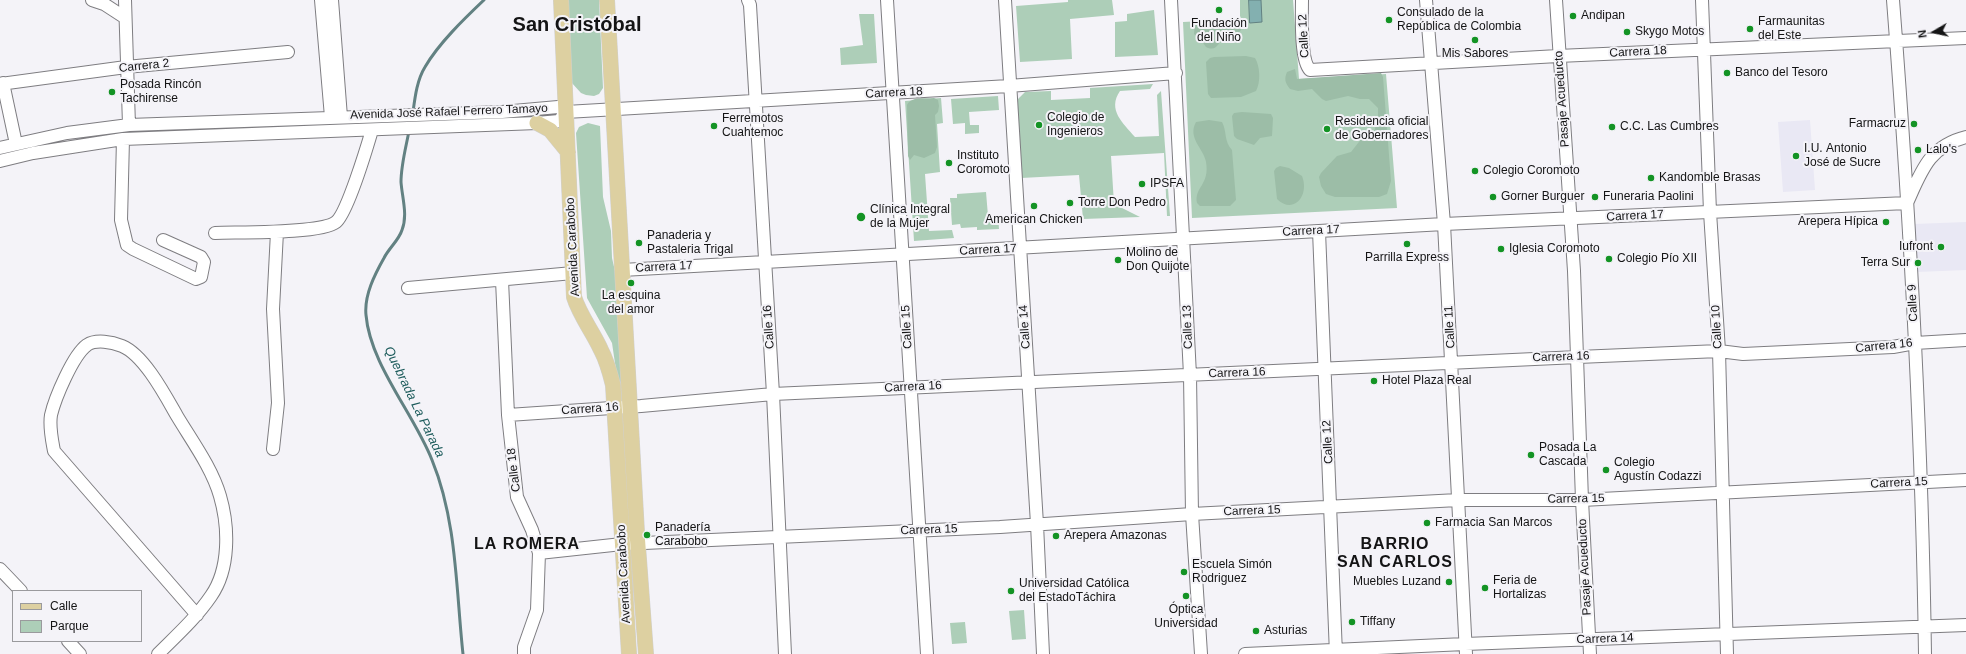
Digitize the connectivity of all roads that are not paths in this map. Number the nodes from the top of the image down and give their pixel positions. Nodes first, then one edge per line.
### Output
1 (92, 0) edge
2 (125, 0) edge
3 (321, 0) edge
4 (332, 0) edge
5 (561, 0) edge
6 (607, 0) edge
7 (748, 0) edge
8 (887, 0) edge
9 (1005, 0) edge
10 (1171, 0) edge
11 (1302, 0) edge
12 (1426, 0) edge
13 (1556, 0) edge
14 (1702, 0) edge
15 (1893, 0) edge
16 (124, 17) junction
17 (1966, 38) edge
18 (1896, 41) junction
19 (1704, 49) junction
20 (288, 52) dead end
21 (1558, 56) junction
22 (1430, 63) junction
23 (126, 67) junction
24 (1310, 70) joint
25 (1176, 73) junction
26 (2, 84) edge
27 (1009, 86) junction
28 (893, 93) junction
29 (755, 100) junction
30 (613, 109) junction
31 (566, 112) junction
32 (336, 117) junction
33 (537, 123) junction
34 (129, 125) junction
35 (372, 130) junction
36 (1966, 137) edge
37 (123, 138) junction
38 (16, 144) junction
39 (0, 148) edge
40 (568, 152) junction
41 (0, 161) edge
42 (1907, 203) junction
43 (1710, 212) junction
44 (1570, 219) junction
45 (1444, 224) junction
46 (1319, 230) junction
47 (277, 232) junction
48 (215, 233) dead end
49 (1184, 238) junction
50 (163, 240) dead end
51 (1020, 248) junction
52 (902, 254) junction
53 (764, 261) junction
54 (622, 270) junction
55 (573, 273) junction
56 (502, 280) junction
57 (408, 288) dead end
58 (1966, 340) edge
59 (1915, 343) junction
60 (1718, 351) junction
61 (1578, 356) junction
62 (1452, 362) junction
63 (1324, 369) junction
64 (1190, 375) junction
65 (1029, 382) junction
66 (911, 387) junction
67 (773, 394) junction
68 (631, 407) junction
69 (614, 408) junction
70 (508, 415) junction
71 (273, 449) dead end
72 (1966, 480) edge
73 (1921, 482) junction
74 (1722, 493) junction
75 (1458, 500) junction
76 (1582, 500) junction
77 (1331, 508) junction
78 (1192, 514) junction
79 (1037, 524) junction
80 (920, 530) junction
81 (779, 536) junction
82 (622, 544) junction
83 (638, 544) junction
84 (539, 553) junction
85 (0, 569) edge
86 (20, 590) edge
87 (197, 615) junction
88 (1966, 626) edge
89 (1924, 627) junction
90 (1727, 635) junction
91 (1589, 639) junction
92 (69, 642) edge
93 (1466, 649) edge
94 (1336, 652) edge
95 (77, 653) edge
96 (158, 654) edge
97 (524, 654) edge
98 (629, 654) edge
99 (646, 654) edge
100 (785, 654) edge
101 (927, 654) edge
102 (1043, 654) edge
103 (1201, 654) edge
104 (1245, 654) edge
105 (1590, 654) edge
106 (1727, 654) edge
107 (1925, 654) edge

1 - 16 street
2 - 16 street
3 - 32 street
4 - 32 street
5 - 31 main road, Avenida Carabobo
6 - 30 main road, Avenida Carabobo
7 - 29 street, Calle 16
8 - 28 street, Calle 15
9 - 27 street, Calle 14
10 - 25 street, Calle 13
11 - 24 street, Calle 12
12 - 22 street, Calle 11
13 - 21 street, Pasaje Acueducto
14 - 19 street, Calle 10
15 - 18 street, Calle 9
16 - 23 street
17 - 18 street, Carrera 18
18 - 19 street, Carrera 18
18 - 42 street, Calle 9
19 - 21 street, Carrera 18
19 - 43 street, Calle 10
20 - 23 street, Carrera 2
21 - 22 street, Carrera 18
21 - 44 street, Pasaje Acueducto
22 - 24 street, Carrera 18
22 - 45 street, Calle 11
23 - 26 street, Carrera 2
23 - 34 street
25 - 27 street, Carrera 18
25 - 49 street, Calle 13
26 - 38 street
27 - 28 street, Carrera 18
27 - 51 street, Calle 14
28 - 29 street, Carrera 18
28 - 52 street, Calle 15
29 - 30 street, Carrera 18
29 - 53 street, Calle 16
30 - 31 street, Carrera 18
30 - 54 main road, Avenida Carabobo
31 - 32 street, Avenida José Rafael Ferrero Tamayo
31 - 33 street, Avenida José Rafael Ferrero Tamayo
31 - 40 main road, Avenida Carabobo
32 - 34 street, Avenida José Rafael Ferrero Tamayo
33 - 35 street, Avenida José Rafael Ferrero Tamayo
33 - 40 main road
34 - 38 street, Avenida José Rafael Ferrero Tamayo
35 - 37 street, Avenida José Rafael Ferrero Tamayo
35 - 47 street
36 - 42 street
37 - 41 street, Avenida José Rafael Ferrero Tamayo
37 - 50 street
38 - 39 street, Avenida José Rafael Ferrero Tamayo
40 - 55 main road, Avenida Carabobo
42 - 43 street, Carrera 17
42 - 59 street, Calle 9
43 - 44 street, Carrera 17
43 - 60 street, Calle 10
44 - 45 street, Carrera 17
44 - 61 street, Pasaje Acueducto
45 - 46 street, Carrera 17
45 - 62 street, Calle 11
46 - 49 street, Carrera 17
46 - 63 street, Calle 12
47 - 48 street
47 - 71 street
49 - 51 street, Carrera 17
49 - 64 street, Calle 13
51 - 52 street, Carrera 17
51 - 65 street, Calle 14
52 - 53 street, Carrera 17
52 - 66 street, Calle 15
53 - 54 street, Carrera 17
53 - 67 street, Calle 16
54 - 68 main road, Avenida Carabobo
55 - 56 street
55 - 69 main road, Avenida Carabobo
56 - 57 street
56 - 70 street, Calle 18
58 - 59 street, Carrera 16
59 - 60 street, Carrera 16
59 - 73 street, Calle 9
60 - 61 street, Carrera 16
60 - 74 street, Calle 10
61 - 62 street, Carrera 16
61 - 76 street, Pasaje Acueducto
62 - 63 street, Carrera 16
62 - 75 street, Calle 11
63 - 64 street, Carrera 16
63 - 77 street, Calle 12
64 - 65 street, Carrera 16
64 - 78 street, Calle 13
65 - 66 street, Carrera 16
65 - 79 street, Calle 14
66 - 67 street, Carrera 16
66 - 80 street, Calle 15
67 - 68 street, Carrera 16
67 - 81 street, Calle 16
68 - 69 street, Carrera 16
68 - 83 main road, Avenida Carabobo
69 - 70 street, Carrera 16
69 - 82 main road, Avenida Carabobo
70 - 84 street, Calle 18
72 - 73 street, Carrera 15
73 - 74 street, Carrera 15
73 - 89 street, Calle 9
74 - 76 street, Carrera 15
74 - 90 street, Calle 10
75 - 76 street, Carrera 15
75 - 77 street, Carrera 15
75 - 93 street, Calle 11
76 - 91 street, Pasaje Acueducto
77 - 78 street, Carrera 15
77 - 94 street, Calle 12
78 - 79 street, Carrera 15
78 - 103 street, Calle 13
79 - 80 street, Carrera 15
79 - 102 street, Calle 14
80 - 81 street, Carrera 15
80 - 101 street, Calle 15
81 - 83 street, Carrera 15
81 - 100 street, Calle 16
82 - 83 street, Carrera 15
82 - 84 street, Carrera 15
82 - 98 main road, Avenida Carabobo
83 - 99 main road, Avenida Carabobo
84 - 97 street, Calle 18
85 - 86 street
87 - 87 street
87 - 96 street
88 - 89 street, Carrera 14
89 - 90 street, Carrera 14
89 - 107 street, Calle 9
90 - 91 street, Carrera 14
90 - 106 street, Calle 10
91 - 93 street, Carrera 14
91 - 105 street, Pasaje Acueducto
92 - 95 street
93 - 94 street, Carrera 14
94 - 104 street, Carrera 14

